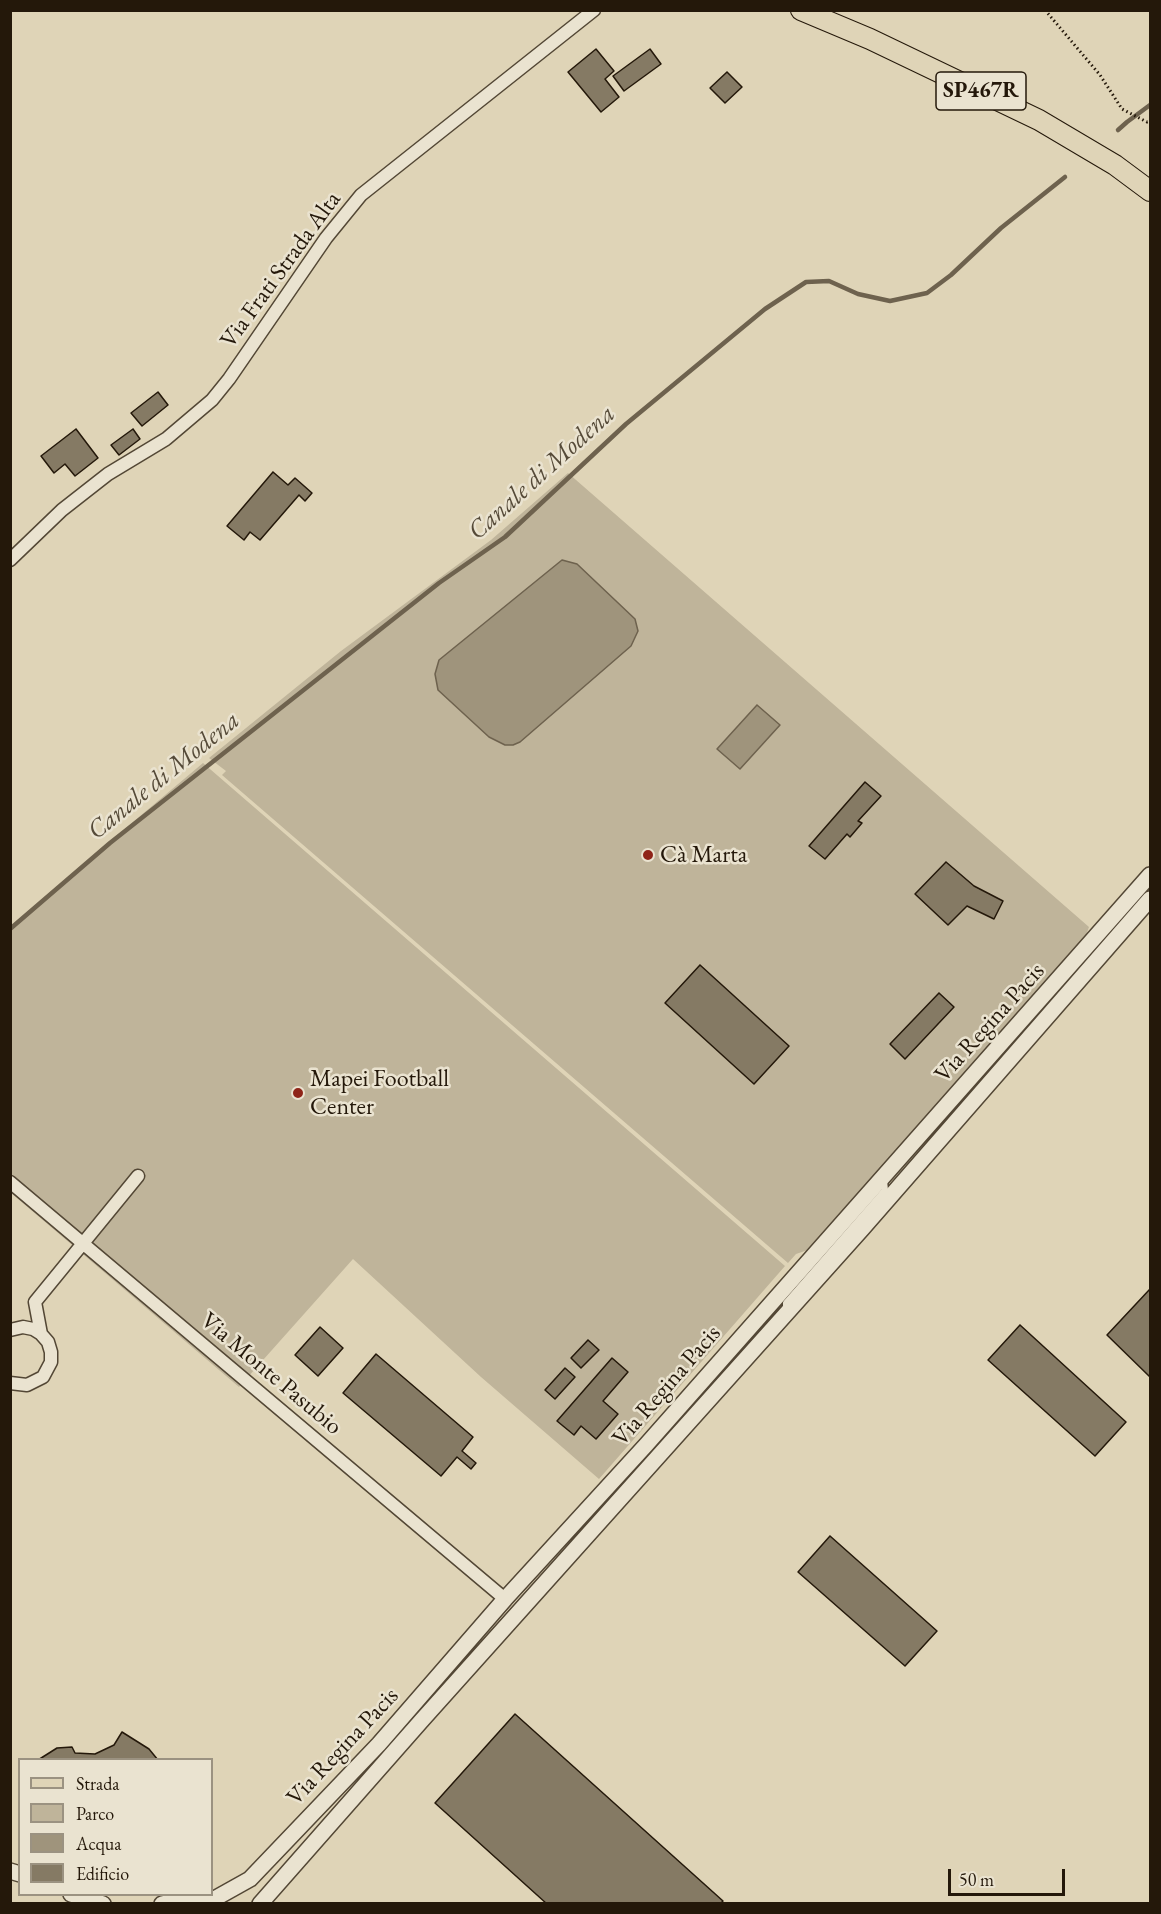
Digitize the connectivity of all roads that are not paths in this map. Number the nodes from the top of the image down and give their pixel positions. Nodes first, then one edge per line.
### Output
1 (594, 10) edge
2 (801, 10) edge
3 (1150, 191) edge
4 (10, 560) edge
5 (1150, 875) edge
6 (1150, 899) edge
7 (138, 1176) dead end
8 (883, 1178) junction
9 (10, 1182) edge
10 (83, 1243) junction
11 (785, 1313) junction
12 (10, 1330) edge
13 (41, 1334) junction
14 (10, 1383) edge
15 (505, 1599) junction
16 (76, 1898) edge
17 (201, 1903) edge
18 (103, 1904) edge
19 (162, 1904) edge
20 (260, 1904) edge

1 - 4 street, Via Frati Strada Alta
2 - 3 main road, SP467R
5 - 8 street, Via Regina Pacis
6 - 11 street, Via Regina Pacis
7 - 10 street
8 - 11 lane
8 - 15 street, Via Regina Pacis
9 - 10 street, Via Monte Pasubio
10 - 13 street
10 - 15 street, Via Monte Pasubio
11 - 20 street, Via Regina Pacis
12 - 13 street
13 - 14 street
15 - 17 street, Via Regina Pacis
16 - 18 street
17 - 19 street, Via Regina Pacis

